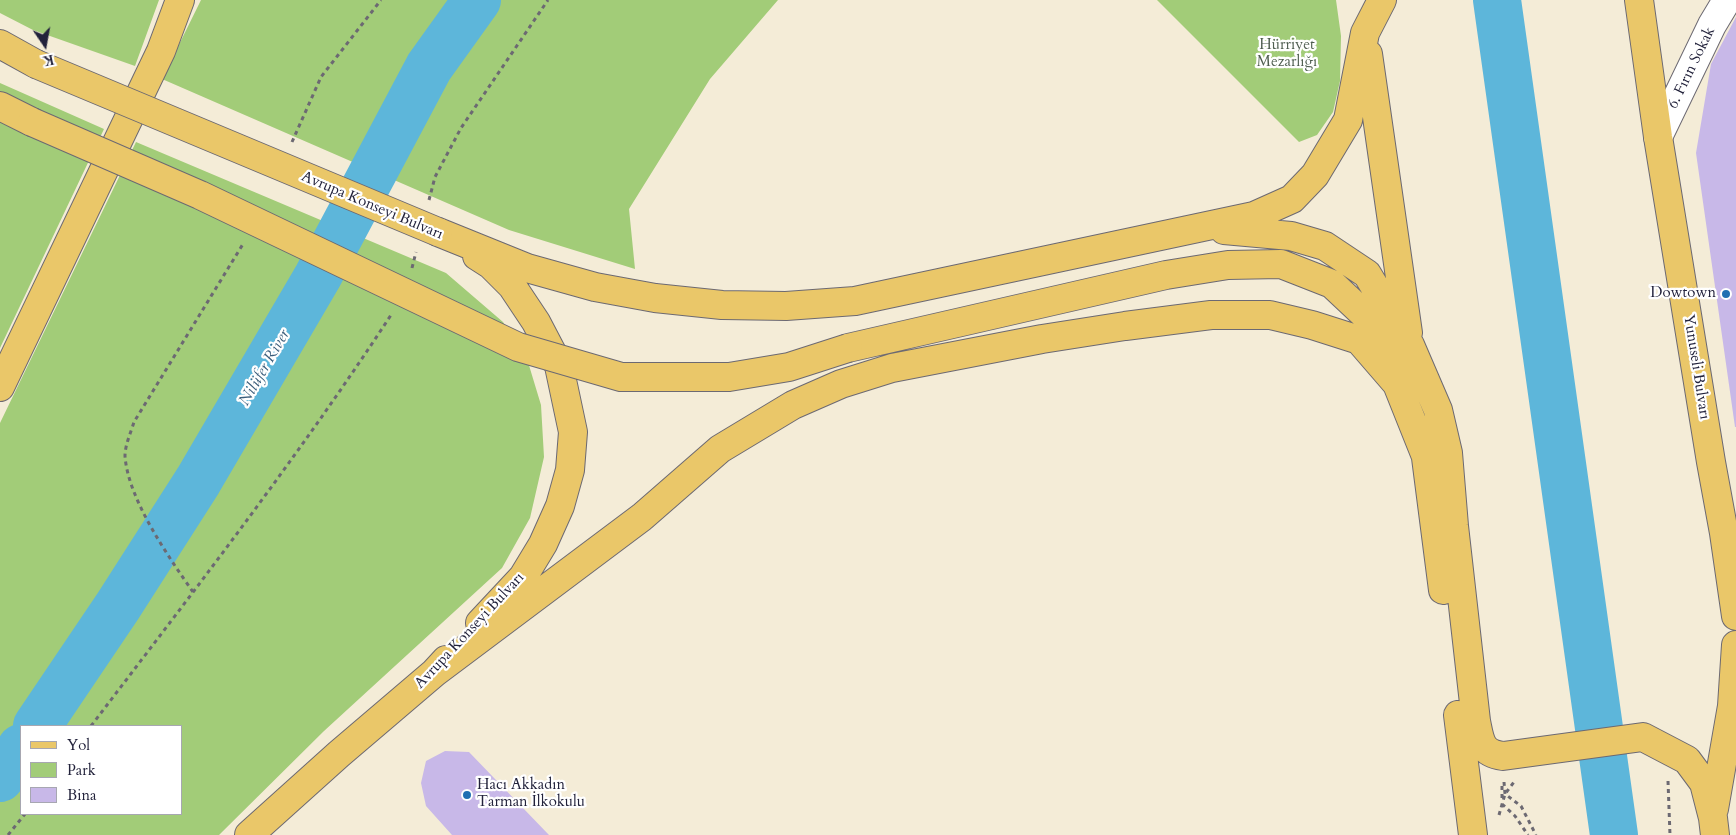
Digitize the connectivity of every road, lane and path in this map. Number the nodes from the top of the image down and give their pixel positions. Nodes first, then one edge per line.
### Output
1 (180, 0) edge
2 (381, 0) edge
3 (1360, 0) edge
4 (1382, 0) edge
5 (1639, 0) edge
6 (1727, 0) edge
7 (1365, 32) junction
8 (0, 44) edge
9 (0, 106) edge
10 (1658, 136) junction
11 (288, 150) dead end
12 (1198, 228) junction
13 (438, 232) junction
14 (243, 243) dead end
15 (1410, 345) junction
16 (0, 387) edge
17 (1418, 402) junction
18 (1427, 459) junction
19 (1736, 616) edge
20 (1736, 645) edge
21 (434, 673) junction
22 (92, 725) edge
23 (1655, 743) junction
24 (339, 754) junction
25 (1503, 756) junction
26 (1515, 780) dead end
27 (1505, 794) junction
28 (1502, 805) junction
29 (24, 815) edge
30 (1497, 820) dead end
31 (1714, 826) edge
32 (8, 835) edge
33 (249, 835) edge
34 (279, 835) edge
35 (1473, 835) edge
36 (1528, 835) edge
37 (1536, 835) edge
38 (1670, 835) edge

1 - 16 main road
2 - 11 path
3 - 7 main road
4 - 7 main road
5 - 10 main road, Yunuseli Bulvarı
6 - 10 street, 6. Fırın Sokak
7 - 12 main road
7 - 15 main road
8 - 13 main road, Avrupa Konseyi Bulvarı, bridge
9 - 17 main road, bridge
10 - 19 main road, Yunuseli Bulvarı
12 - 13 main road
12 - 15 main road
13 - 21 main road, Avrupa Konseyi Bulvarı
14 - 22 path
15 - 17 main road
15 - 25 main road
17 - 18 main road
18 - 21 main road
18 - 35 main road
20 - 31 main road
21 - 24 main road, Avrupa Konseyi Bulvarı
23 - 25 main road
23 - 31 main road
23 - 38 path
24 - 33 main road, Avrupa Konseyi Bulvarı
24 - 34 main road
25 - 27 path
25 - 28 path
26 - 27 path
27 - 28 path
27 - 37 path
28 - 30 path
28 - 36 path
29 - 32 path

